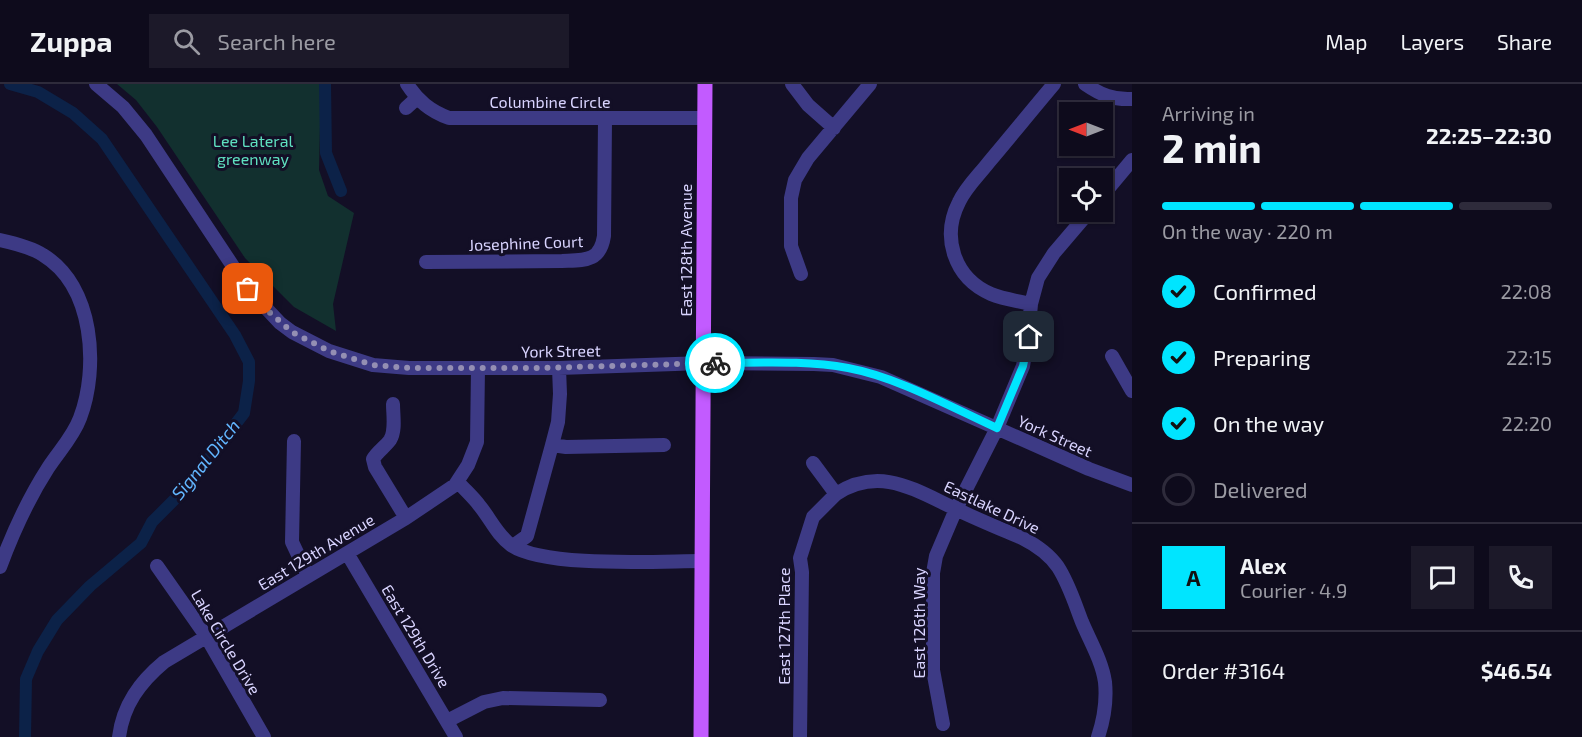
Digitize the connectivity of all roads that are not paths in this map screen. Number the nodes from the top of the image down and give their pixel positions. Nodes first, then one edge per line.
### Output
1 (96, 84) edge
2 (407, 84) edge
3 (705, 84) edge
4 (792, 84) edge
5 (870, 84) edge
6 (1053, 84) edge
7 (1085, 84) edge
8 (417, 98) junction
9 (1132, 99) edge
10 (406, 108) dead end
11 (705, 118) junction
12 (605, 119) junction
13 (834, 128) junction
14 (1132, 160) edge
15 (1113, 182) edge
16 (1081, 222) edge
17 (0, 240) edge
18 (426, 262) dead end
19 (801, 274) dead end
20 (1031, 304) junction
21 (1112, 356) dead end
22 (704, 363) junction
23 (478, 368) junction
24 (559, 368) junction
25 (1132, 391) edge
26 (393, 404) dead end
27 (997, 428) junction
28 (294, 441) dead end
29 (552, 445) junction
30 (664, 446) dead end
31 (813, 463) dead end
32 (458, 482) junction
33 (1132, 484) edge
34 (836, 494) junction
35 (956, 509) junction
36 (405, 518) junction
37 (513, 546) junction
38 (347, 553) junction
39 (702, 561) junction
40 (157, 566) dead end
41 (0, 567) edge
42 (308, 576) junction
43 (206, 636) junction
44 (600, 700) dead end
45 (447, 721) junction
46 (943, 724) dead end
47 (119, 737) edge
48 (264, 737) edge
49 (456, 737) edge
50 (701, 737) edge
51 (800, 737) edge
52 (1098, 737) edge

1 - 23 street, York Street
2 - 8 street, Columbine Circle
3 - 11 main road, East 128th Avenue
4 - 13 street
5 - 13 street
6 - 20 street
7 - 9 street
8 - 10 street
8 - 12 street, Columbine Circle
11 - 12 street, Columbine Circle
11 - 22 main road, East 128th Avenue
12 - 18 street, Josephine Court
13 - 19 street
14 - 15 street
16 - 20 street, East 126th Way
17 - 41 street
20 - 27 street, East 126th Way
21 - 25 street
22 - 24 street, York Street
22 - 27 street, York Street
22 - 39 main road, East 128th Avenue
23 - 24 street, York Street
23 - 32 street, East 129th Avenue
24 - 29 street
26 - 36 street
27 - 33 street, York Street
27 - 35 street, East 126th Way
28 - 42 street
29 - 30 street
29 - 37 street
31 - 34 street
32 - 36 street, East 129th Avenue
32 - 37 street
34 - 35 street, Eastlake Drive
34 - 51 street, East 127th Place
35 - 46 street, East 126th Way
35 - 52 street, Eastlake Drive
36 - 38 street, East 129th Avenue
37 - 39 street
38 - 42 street, East 129th Avenue
38 - 45 street, East 129th Drive
39 - 50 main road, East 128th Avenue
40 - 43 street, Lake Circle Drive
42 - 43 street, East 129th Avenue
43 - 47 street, East 129th Avenue
43 - 48 street, Lake Circle Drive
44 - 45 street
45 - 49 street, East 129th Drive

